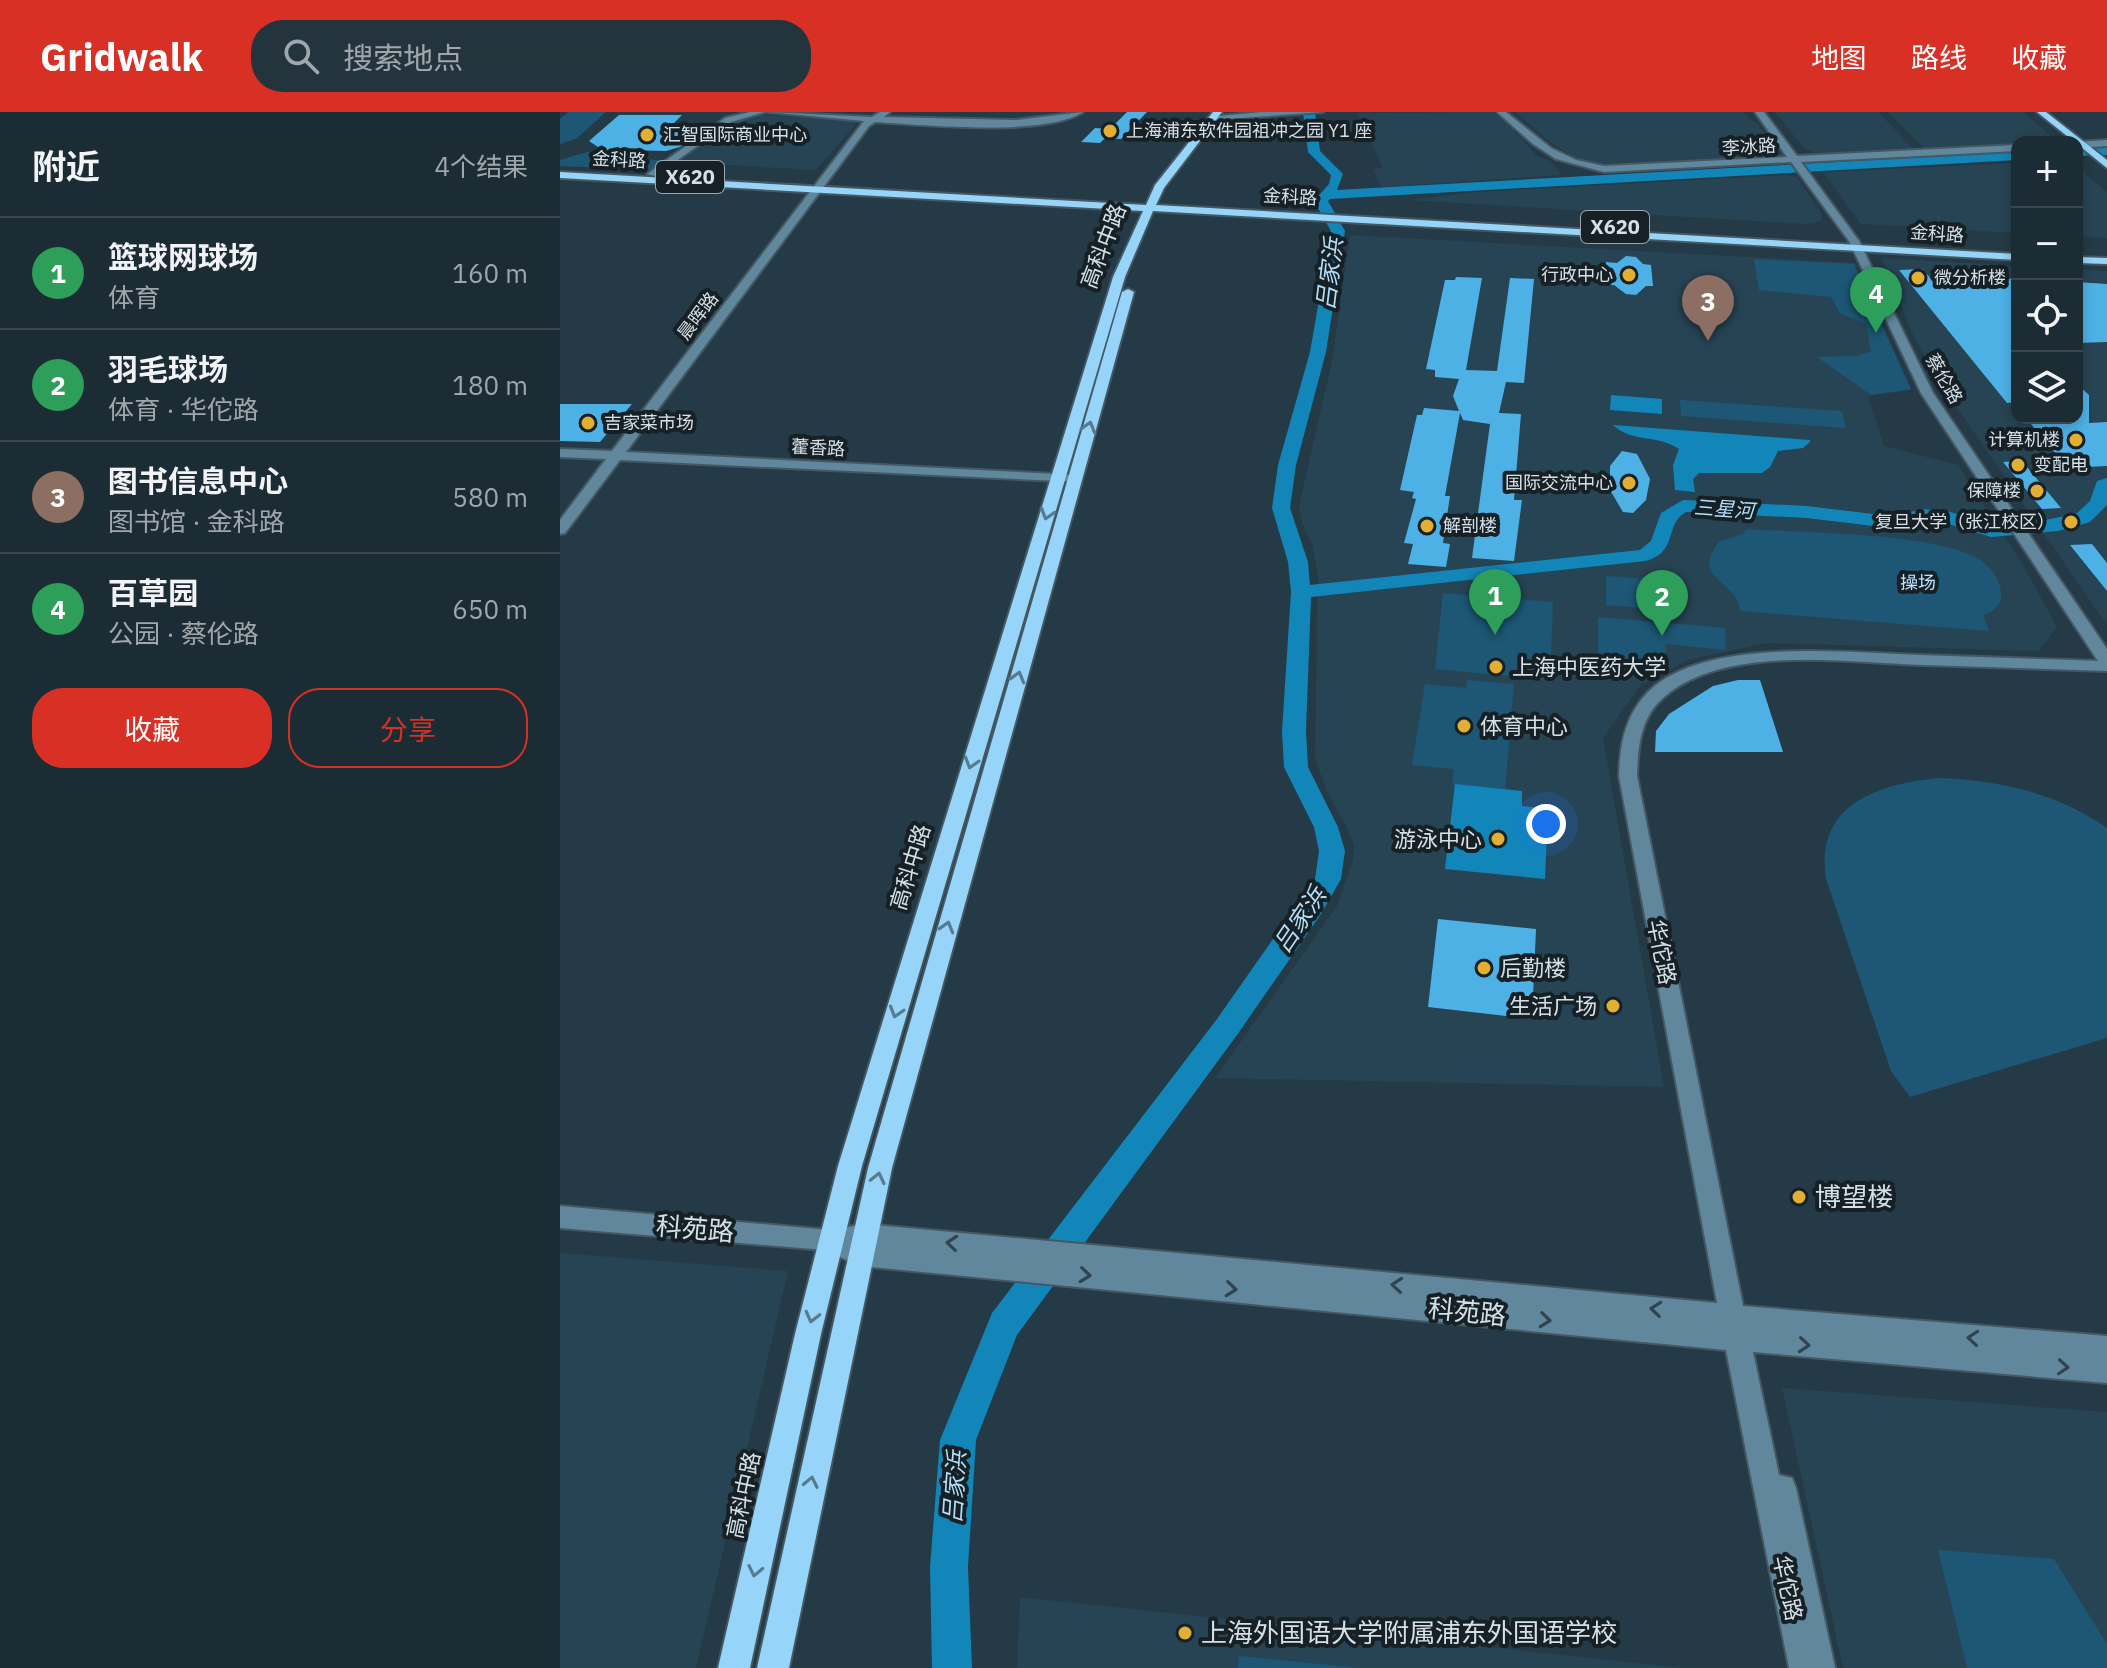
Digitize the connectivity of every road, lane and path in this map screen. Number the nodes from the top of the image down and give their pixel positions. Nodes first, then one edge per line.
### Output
1 (761, 112) edge
2 (772, 112) edge
3 (886, 112) edge
4 (993, 112) edge
5 (1079, 112) edge
6 (1319, 112) edge
7 (1501, 112) edge
8 (1761, 112) edge
9 (2034, 112) edge
10 (2041, 112) edge
11 (1298, 113) edge
12 (1221, 114) edge
13 (867, 119) edge
14 (989, 123) junction
15 (2065, 136) edge
16 (2068, 136) edge
17 (2107, 143) edge
18 (2011, 148) edge
19 (2083, 149) edge
20 (2083, 150) edge
21 (2083, 150) edge
22 (1801, 165) junction
23 (2107, 165) edge
24 (2107, 171) edge
25 (560, 172) edge
26 (652, 174) junction
27 (818, 187) junction
28 (1156, 205) junction
29 (1859, 244) junction
30 (2011, 250) edge
31 (2083, 254) edge
32 (2107, 255) edge
33 (2011, 257) edge
34 (2083, 260) edge
35 (2107, 261) edge
36 (560, 453) edge
37 (616, 456) junction
38 (1066, 479) junction
39 (560, 530) edge
40 (2027, 538) junction
41 (2107, 653) edge
42 (2107, 665) edge
43 (560, 1217) edge
44 (830, 1241) junction
45 (863, 1244) junction
46 (1742, 1328) junction
47 (2107, 1349) edge
48 (2107, 1370) edge
49 (734, 1668) edge
50 (773, 1668) edge
51 (1805, 1668) edge
52 (1819, 1668) edge

1 - 26 street
2 - 13 street
3 - 13 street, 晨晖路
4 - 14 street
5 - 14 street
6 - 11 street
7 - 22 street, 李冰路
8 - 22 street, 蔡伦路
9 - 15 main road
10 - 16 main road
11 - 12 street
12 - 28 main road, 高科中路
13 - 14 street
13 - 27 street, 晨晖路
17 - 19 street
18 - 22 street, 李冰路
20 - 23 main road
21 - 24 main road
22 - 29 street, 蔡伦路
25 - 26 main road, 金科路 / X620
25 - 27 main road, 金科路 / X620
26 - 27 main road, 金科路 / X620
27 - 28 main road, 金科路 / X620
27 - 37 street, 晨晖路
28 - 29 main road, 金科路 / X620
28 - 38 main road, 高科中路
29 - 30 main road, 金科路 / X620
29 - 33 main road, 金科路 / X620
29 - 40 street, 蔡伦路
31 - 32 main road
34 - 35 main road
36 - 37 street, 藿香路
37 - 38 street, 藿香路
37 - 39 street, 晨晖路
38 -> 44 main road, 高科中路
45 -> 38 main road, 高科中路
40 - 41 street, 蔡伦路
40 - 42 street, 蔡伦路
42 - 46 street, 华佗路
43 - 44 street, 科苑路
44 - 45 street, 科苑路
44 -> 49 main road, 高科中路
45 - 46 street, 科苑路
50 -> 45 main road, 高科中路
47 -> 46 street, 科苑路
46 -> 48 street, 科苑路
46 - 51 street, 华佗路
46 - 52 street, 华佗路

